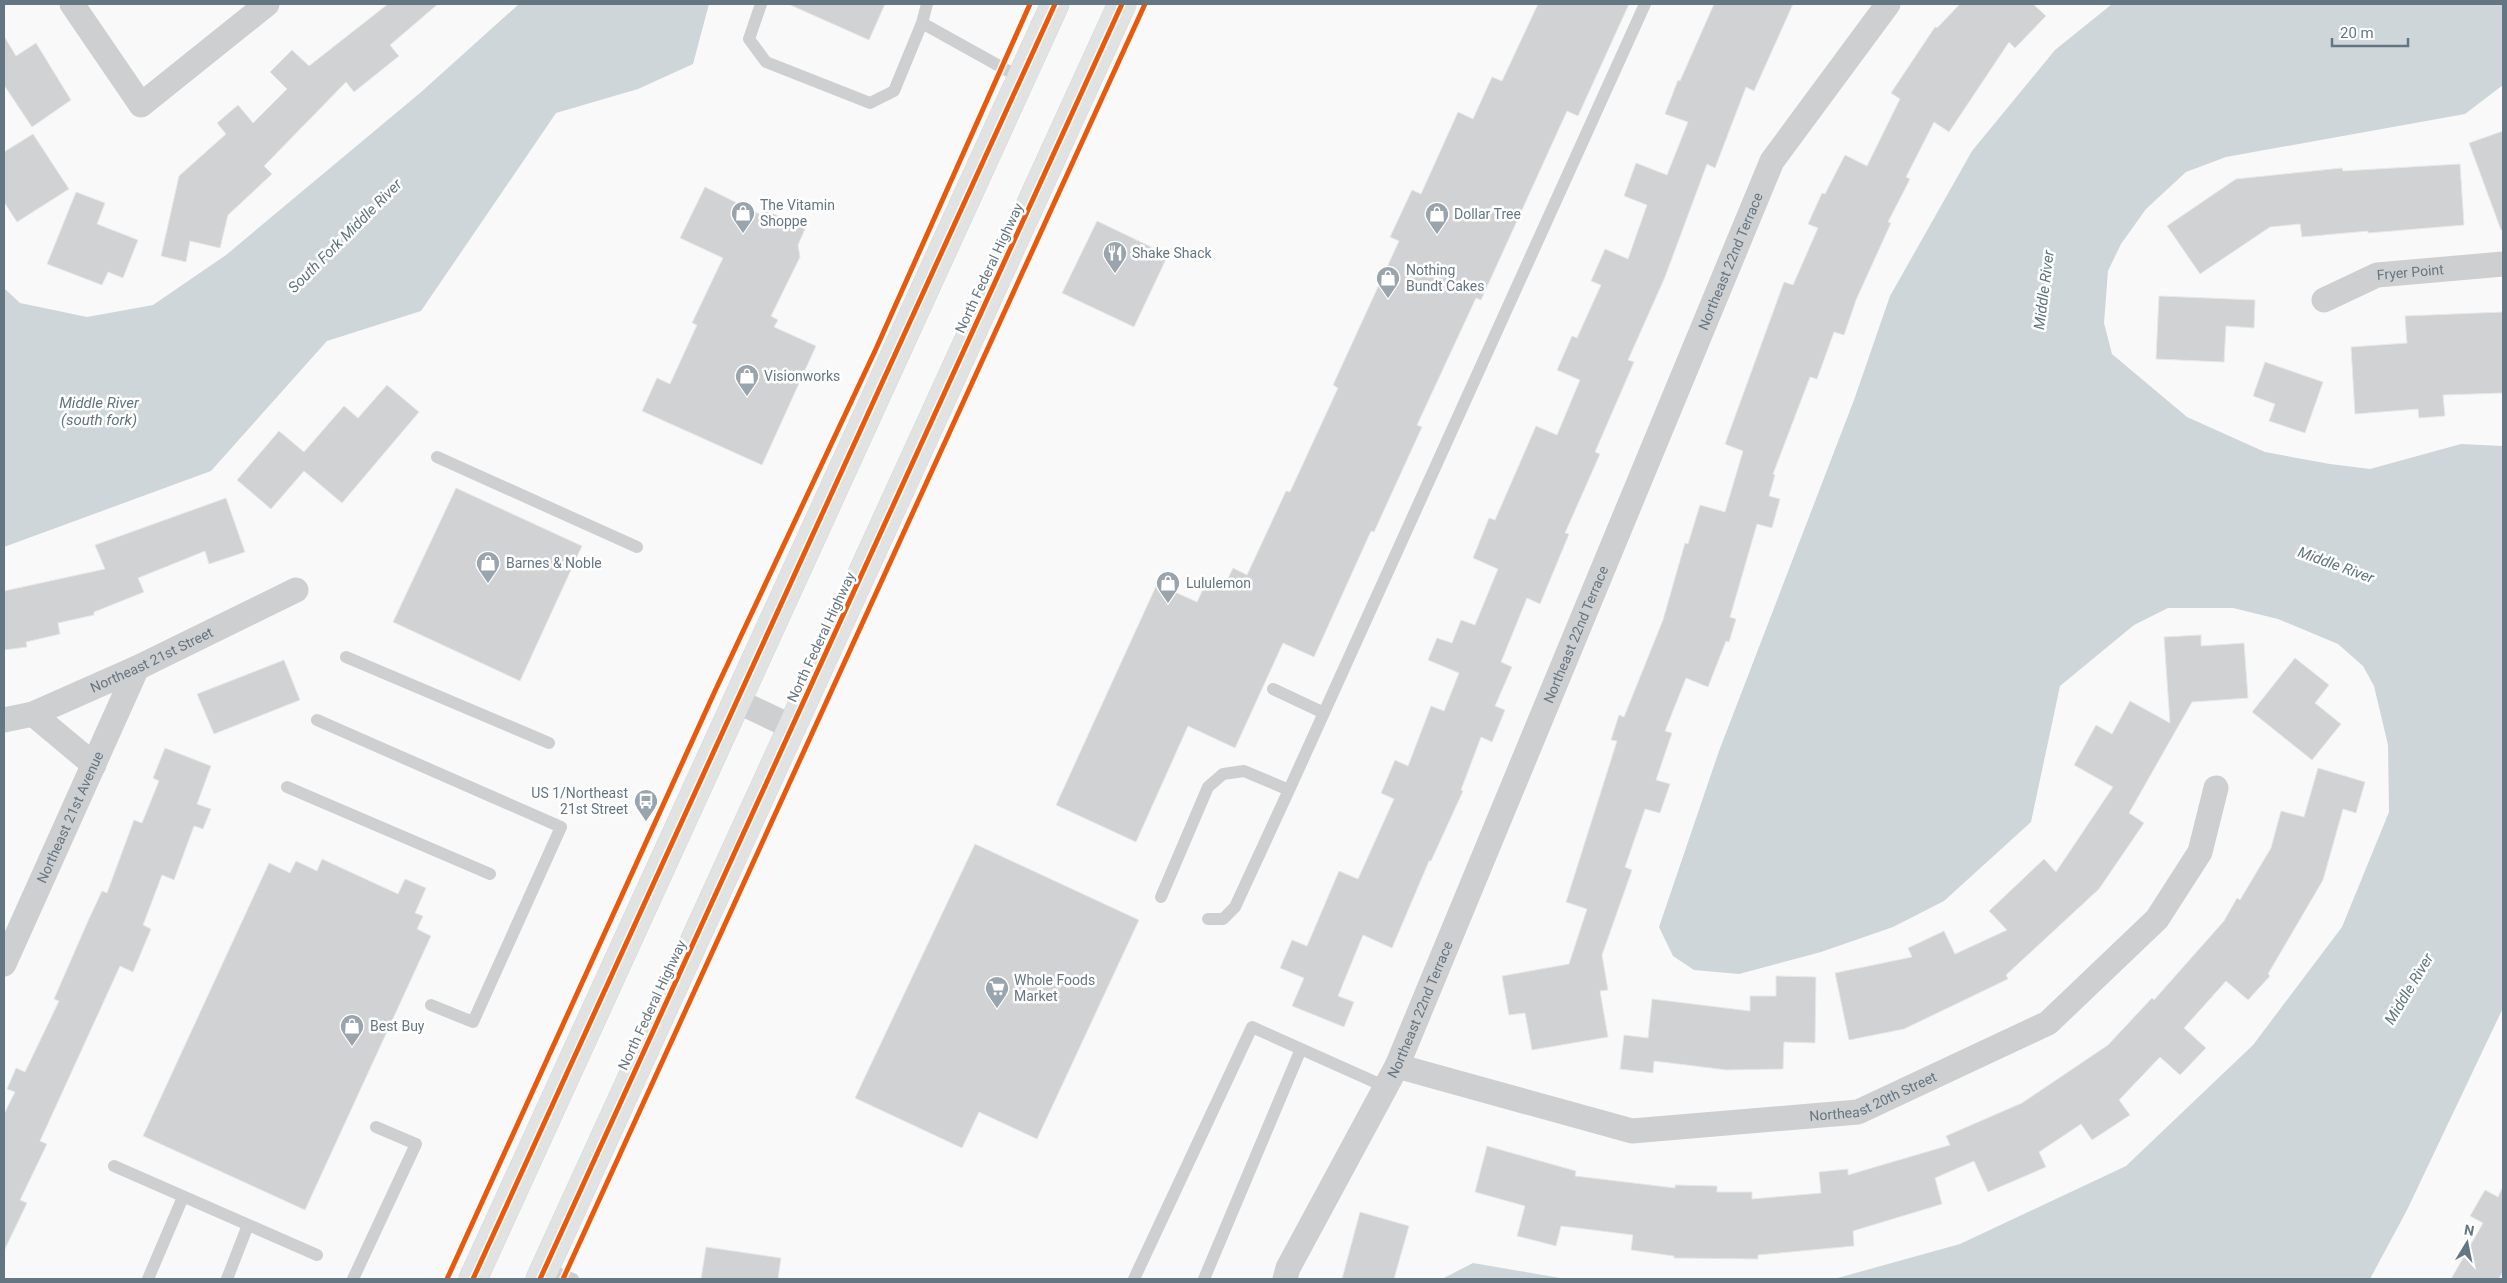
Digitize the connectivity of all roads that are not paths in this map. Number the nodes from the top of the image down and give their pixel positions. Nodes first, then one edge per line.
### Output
1 (72, 4) edge
2 (267, 4) edge
3 (760, 4) edge
4 (926, 4) edge
5 (1055, 4) edge
6 (1122, 4) edge
7 (1645, 4) edge
8 (1888, 4) edge
9 (922, 23) junction
10 (1021, 78) junction
11 (2503, 264) edge
12 (2324, 300) dead end
13 (437, 457) dead end
14 (637, 547) dead end
15 (296, 590) dead end
16 (346, 657) dead end
17 (137, 668) junction
18 (1273, 689) dead end
19 (737, 701) junction
20 (1324, 713) junction
21 (33, 714) junction
22 (4, 720) edge
23 (317, 720) dead end
24 (792, 727) junction
25 (549, 743) dead end
26 (94, 764) junction
27 (287, 787) dead end
28 (2216, 788) dead end
29 (1289, 790) junction
30 (490, 874) dead end
31 (1161, 897) dead end
32 (1208, 919) dead end
33 (4, 964) edge
34 (431, 1005) dead end
35 (1301, 1049) junction
36 (1392, 1076) junction
37 (376, 1127) dead end
38 (114, 1166) dead end
39 (183, 1197) junction
40 (248, 1225) junction
41 (317, 1255) dead end
42 (542, 1274) edge
43 (148, 1279) edge
44 (227, 1279) edge
45 (353, 1279) edge
46 (473, 1279) edge
47 (573, 1279) edge
48 (1134, 1279) edge
49 (1204, 1279) edge
50 (1285, 1279) edge

1 - 2 street
3 - 9 lane
4 - 9 lane
5 - 10 main road
6 - 24 main road, North Federal Highway
7 - 20 lane
8 - 36 street, Northeast 22nd Terrace
9 - 10 lane
10 - 19 main road
11 - 12 street, Fryer Point
13 - 14 lane
15 - 17 street, Northeast 21st Street
16 - 25 lane
17 - 21 street, Northeast 21st Street
17 - 26 street, Northeast 21st Avenue
18 - 20 lane
19 - 24 street
19 - 46 main road
20 - 29 lane
21 - 22 street, Northeast 21st Street
21 - 26 street
23 - 34 lane
24 - 42 main road, North Federal Highway
26 - 33 street, Northeast 21st Avenue
27 - 30 lane
28 - 36 street, Northeast 20th Street
29 - 31 lane
29 - 32 lane
35 - 36 lane
35 - 48 lane
35 - 49 lane
36 - 50 street, Northeast 22nd Terrace
37 - 45 lane
38 - 39 lane
39 - 40 lane
39 - 43 lane
40 - 41 lane
40 - 44 lane
42 - 47 lane

